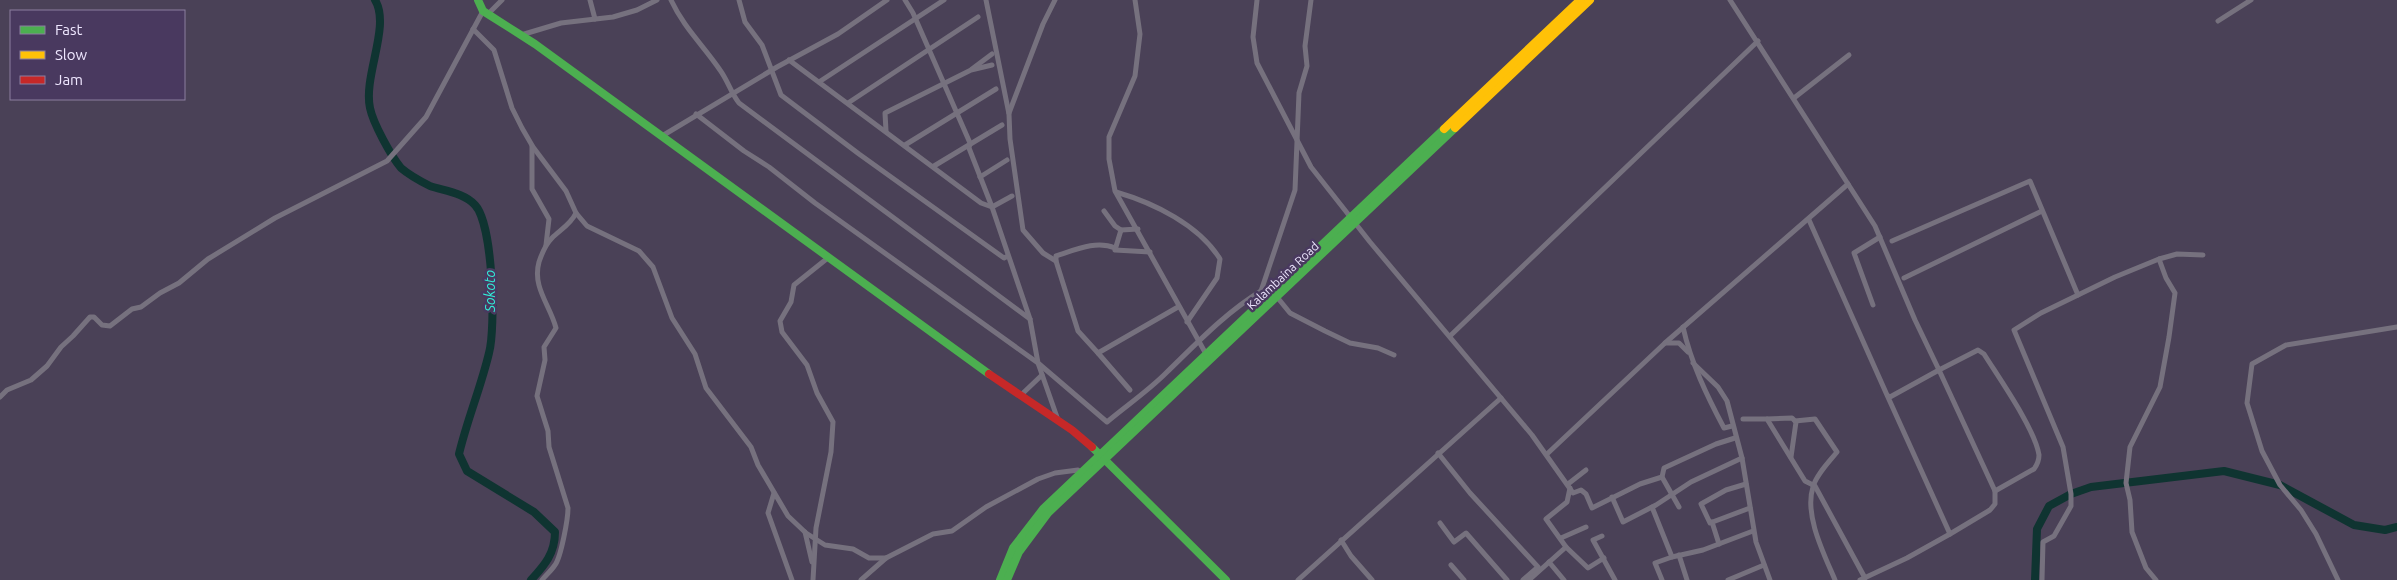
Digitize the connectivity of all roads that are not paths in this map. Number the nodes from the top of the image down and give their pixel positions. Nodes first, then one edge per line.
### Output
1 (478, 0) edge
2 (502, 0) edge
3 (590, 0) edge
4 (657, 0) edge
5 (671, 0) edge
6 (738, 0) edge
7 (888, 0) edge
8 (905, 0) edge
9 (944, 0) edge
10 (986, 0) edge
11 (1055, 0) edge
12 (1135, 0) edge
13 (1257, 0) edge
14 (1310, 0) edge
15 (1580, 0) edge
16 (1590, 0) edge
17 (1730, 0) edge
18 (2251, 0) edge
19 (486, 12) junction
20 (915, 18) junction
21 (978, 18) dead end
22 (594, 20) junction
23 (2218, 21) dead end
24 (473, 29) junction
25 (521, 35) junction
26 (1758, 42) junction
27 (928, 50) junction
28 (992, 54) dead end
29 (1849, 55) dead end
30 (789, 60) junction
31 (992, 65) dead end
32 (773, 70) junction
33 (971, 70) junction
34 (819, 82) junction
35 (944, 82) junction
36 (996, 89) dead end
37 (732, 95) junction
38 (1794, 98) junction
39 (848, 103) junction
40 (696, 114) junction
41 (957, 114) junction
42 (1009, 114) junction
43 (1002, 125) dead end
44 (886, 131) junction
45 (662, 136) junction
46 (970, 143) junction
47 (1298, 144) junction
48 (532, 145) junction
49 (905, 145) junction
50 (1007, 160) dead end
51 (934, 166) junction
52 (980, 177) junction
53 (1848, 184) junction
54 (1116, 192) junction
55 (1012, 196) dead end
56 (992, 207) junction
57 (1104, 210) dead end
58 (2042, 211) junction
59 (576, 213) junction
60 (1353, 220) junction
61 (1809, 220) junction
62 (1138, 229) junction
63 (1121, 230) junction
64 (1880, 237) junction
65 (1892, 241) dead end
66 (546, 246) junction
67 (1115, 248) junction
68 (1150, 252) junction
69 (2203, 255) dead end
70 (1008, 256) junction
71 (828, 257) junction
72 (2159, 259) junction
73 (1056, 261) junction
74 (1904, 278) dead end
75 (1261, 291) junction
76 (2078, 295) junction
77 (1277, 297) junction
78 (1264, 299) junction
79 (1873, 305) dead end
80 (1178, 307) junction
81 (1030, 319) junction
82 (1187, 322) junction
83 (1683, 327) junction
84 (2397, 327) edge
85 (1450, 336) junction
86 (1198, 340) junction
87 (1665, 344) junction
88 (1689, 352) junction
89 (1098, 353) junction
90 (1206, 354) junction
91 (1394, 356) dead end
92 (1038, 363) junction
93 (1693, 363) junction
94 (1939, 370) junction
95 (1042, 375) junction
96 (1130, 390) dead end
97 (1021, 395) junction
98 (1887, 395) junction
99 (0, 397) edge
100 (1501, 398) junction
101 (1767, 418) junction
102 (1743, 419) dead end
103 (1058, 420) junction
104 (1795, 421) junction
105 (1732, 426) junction
106 (1735, 438) junction
107 (1438, 453) junction
108 (1547, 454) junction
109 (1102, 457) junction
110 (1791, 457) junction
111 (1742, 458) junction
112 (1586, 470) dead end
113 (1083, 476) junction
114 (1662, 477) junction
115 (1746, 484) junction
116 (1813, 485) junction
117 (1569, 486) junction
118 (1995, 491) junction
119 (774, 493) junction
120 (1671, 493) junction
121 (1612, 497) junction
122 (1652, 507) junction
123 (1678, 507) dead end
124 (1750, 508) junction
125 (1712, 522) junction
126 (1440, 523) dead end
127 (1586, 527) dead end
128 (1753, 531) junction
129 (805, 532) junction
130 (1950, 534) junction
131 (1602, 536) dead end
132 (1561, 538) junction
133 (815, 539) junction
134 (1341, 540) junction
135 (1719, 544) junction
136 (1566, 547) junction
137 (1679, 555) junction
138 (1672, 557) junction
139 (886, 558) junction
140 (1604, 558) junction
141 (1549, 562) junction
142 (1451, 565) dead end
143 (1764, 565) junction
144 (813, 567) junction
145 (814, 579) edge
146 (1532, 579) edge
147 (1863, 579) edge
148 (542, 580) edge
149 (792, 580) edge
150 (860, 580) edge
151 (1000, 580) edge
152 (1007, 580) edge
153 (1226, 580) edge
154 (1298, 580) edge
155 (1372, 580) edge
156 (1464, 580) edge
157 (1506, 580) edge
158 (1523, 580) edge
159 (1564, 580) edge
160 (1615, 580) edge
161 (1662, 580) edge
162 (1687, 580) edge
163 (1728, 580) edge
164 (1770, 580) edge
165 (1835, 580) edge
166 (2042, 580) edge
167 (2156, 580) edge
168 (2338, 580) edge

1 - 19 main road
2 - 19 street
3 - 22 street
4 - 22 street
5 - 37 street
6 - 32 street
7 - 30 street
8 - 20 street
9 - 20 street
10 - 42 street
11 - 42 street
12 - 54 street
13 - 47 street
14 - 47 street
15 - 60 main road
16 - 60 main road, Kalambaina Road
17 - 26 street
18 - 23 street
19 - 24 street
19 - 25 main road
20 - 27 street
20 - 34 street
21 - 27 street
22 - 25 street
24 - 48 street
24 - 99 street
25 - 45 main road
26 - 38 street
26 - 85 street
27 - 35 street
27 - 39 street
28 - 33 street
29 - 38 street
30 - 32 street
30 - 34 street
31 - 33 street
32 - 37 street
32 - 70 street
33 - 35 street
34 - 39 street
35 - 41 street
35 - 44 street
36 - 41 street
37 - 40 street
37 - 81 street
38 - 53 street
39 - 44 street
40 - 45 street
40 - 92 street
41 - 46 street
41 - 49 street
42 - 73 street
43 - 46 street
44 - 49 street
45 - 71 main road
46 - 51 street
46 - 52 street
47 - 60 street
47 - 75 street
48 - 59 street
48 - 66 street
49 - 51 street
50 - 52 street
51 - 56 street
52 - 56 street
53 - 61 street
53 - 64 street
54 - 62 street
54 - 82 street
55 - 56 street
56 - 70 street
57 - 63 street
58 - 65 street
58 - 74 street
58 - 76 street
59 - 66 street
59 - 119 street
60 - 77 main road, Kalambaina Road
60 - 78 main road
60 - 85 street
61 - 83 street
61 - 98 street
62 - 63 street
62 - 68 street
63 - 67 street
64 - 79 street
64 - 94 street
66 - 148 street
67 - 68 street
67 - 73 street
68 - 80 street
69 - 72 street
70 - 81 street
71 - 97 main road
71 - 133 street
72 - 76 street
72 - 167 street
73 - 89 street
75 - 78 street
75 - 86 street
76 - 166 street
77 - 91 street
77 - 109 main road, Kalambaina Road
78 - 90 main road
80 - 82 street
80 - 89 street
81 - 92 street
82 - 86 street
83 - 87 street
83 - 88 street
84 - 168 street
85 - 100 street
86 - 90 street
86 - 92 street
87 - 88 street
87 - 108 street
88 - 93 street
89 - 96 street
90 - 109 main road
92 - 95 street
93 - 105 street
93 - 105 street
94 - 98 street
94 - 118 street
94 - 118 street
95 - 97 street
95 - 103 street
97 - 103 main road
98 - 130 street
100 - 107 street
100 - 108 street
101 - 102 street
101 - 104 street
101 - 110 street
103 - 109 main road
104 - 110 street
104 - 116 street
105 - 106 street
106 - 111 street
106 - 114 street
107 - 134 street
107 - 158 street
108 - 117 street
109 - 113 main road, Kalambaina Road
109 - 153 main road
110 - 116 street
111 - 115 street
111 - 120 street
112 - 117 street
113 - 139 street
113 - 151 main road
113 - 152 main road, Kalambaina Road
114 - 120 street
114 - 121 street
115 - 124 street
115 - 125 street
116 - 147 street
116 - 165 street
117 - 121 street
117 - 132 street
118 - 130 street
119 - 129 street
119 - 149 street
120 - 122 street
120 - 123 street
121 - 122 street
122 - 138 street
124 - 125 street
124 - 128 street
125 - 135 street
126 - 157 street
127 - 132 street
128 - 135 street
128 - 143 street
129 - 133 street
129 - 144 street
130 - 147 street
131 - 140 street
132 - 136 street
133 - 139 street
133 - 144 street
134 - 154 street
134 - 155 street
135 - 137 street
136 - 140 street
136 - 141 street
137 - 138 street
137 - 162 street
138 - 161 street
139 - 150 street
140 - 160 street
141 - 146 street
141 - 159 street
142 - 156 street
143 - 163 street
143 - 164 street
144 - 145 street

